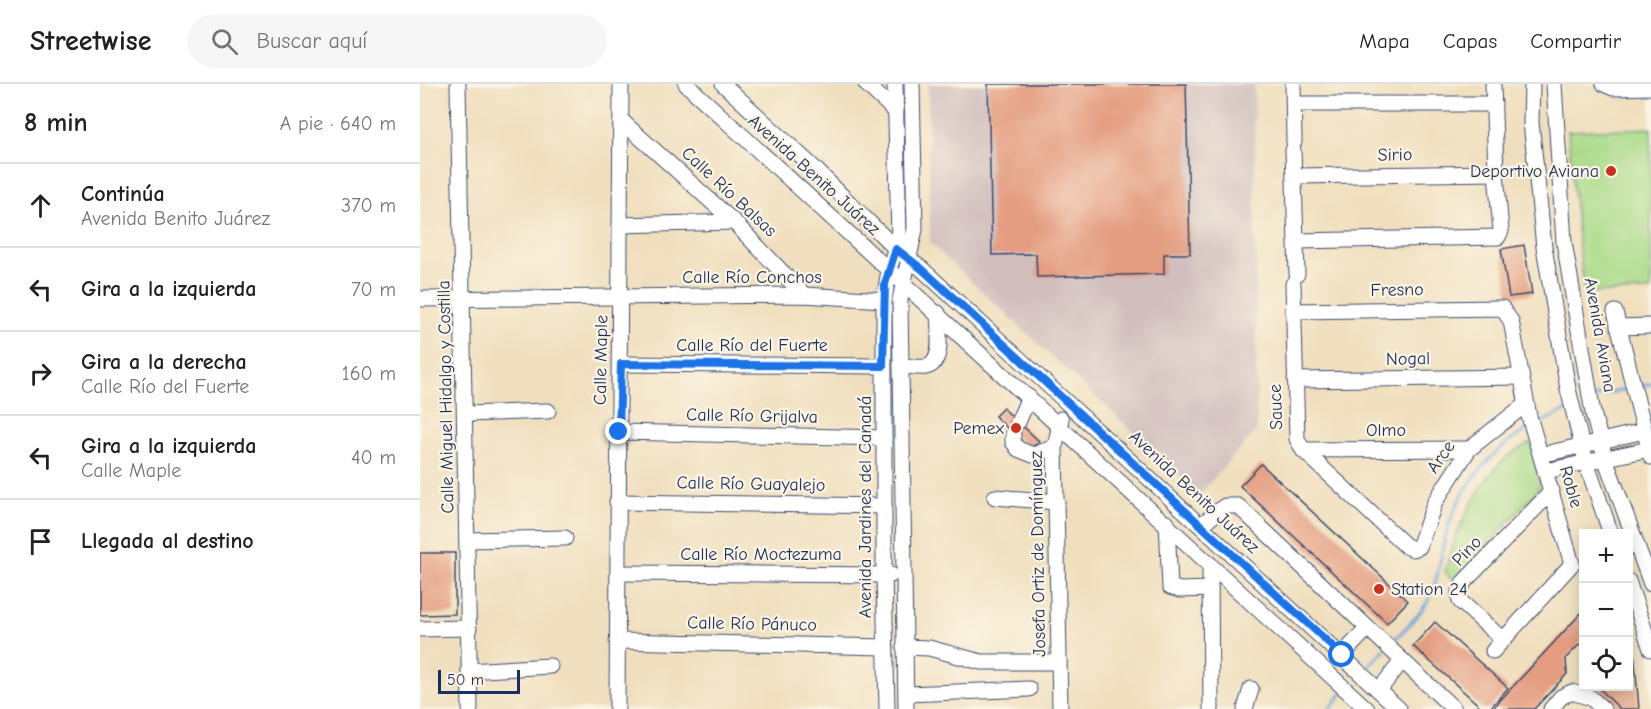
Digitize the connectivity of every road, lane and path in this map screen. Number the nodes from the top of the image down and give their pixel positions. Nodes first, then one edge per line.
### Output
1 (458, 84) edge
2 (621, 84) edge
3 (686, 84) edge
4 (723, 84) edge
5 (866, 84) edge
6 (895, 84) edge
7 (912, 84) edge
8 (1293, 84) edge
9 (1493, 84) edge
10 (1532, 84) edge
11 (1554, 84) edge
12 (1609, 86) edge
13 (1651, 87) edge
14 (1294, 104) junction
15 (1494, 104) junction
16 (896, 112) junction
17 (623, 122) junction
18 (1496, 172) junction
19 (1296, 176) junction
20 (734, 222) junction
21 (620, 225) junction
22 (1297, 240) junction
23 (896, 249) junction
24 (910, 261) junction
25 (888, 270) junction
26 (904, 282) junction
27 (621, 296) junction
28 (804, 296) junction
29 (464, 298) junction
30 (420, 299) edge
31 (884, 300) junction
32 (1502, 308) joint
33 (1293, 311) junction
34 (938, 313) junction
35 (1651, 326) edge
36 (621, 364) junction
37 (883, 366) junction
38 (901, 366) junction
39 (1521, 377) junction
40 (1295, 380) junction
41 (1029, 397) junction
42 (1064, 399) junction
43 (1528, 410) junction
44 (548, 411) dead end
45 (466, 414) junction
46 (1060, 425) junction
47 (1644, 431) junction
48 (619, 432) junction
49 (884, 438) junction
50 (1600, 441) junction
51 (1581, 446) junction
52 (1055, 447) junction
53 (1469, 449) junction
54 (1303, 450) junction
55 (1650, 453) edge
56 (1541, 455) junction
57 (1605, 458) junction
58 (1586, 462) junction
59 (1546, 471) junction
60 (1552, 491) junction
61 (995, 497) dead end
62 (617, 502) junction
63 (1057, 502) junction
64 (884, 506) junction
65 (1167, 523) junction
66 (1201, 525) junction
67 (1609, 529) edge
68 (566, 538) dead end
69 (467, 540) junction
70 (1413, 549) joint
71 (1210, 564) junction
72 (618, 573) junction
73 (884, 575) junction
74 (903, 575) junction
75 (1630, 583) edge
76 (1651, 584) edge
77 (1210, 589) junction
78 (469, 628) junction
79 (420, 629) edge
80 (1370, 632) junction
81 (617, 641) junction
82 (1498, 646) joint
83 (885, 647) junction
84 (904, 647) junction
85 (1651, 649) edge
86 (1345, 658) junction
87 (1399, 659) junction
88 (1059, 662) junction
89 (550, 666) dead end
90 (470, 671) junction
91 (1375, 686) junction
92 (1029, 689) dead end
93 (1251, 689) dead end
94 (906, 702) edge
95 (1361, 704) edge
96 (470, 709) edge
97 (617, 709) edge
98 (887, 709) edge
99 (1060, 709) edge
100 (1211, 709) edge
101 (1245, 709) edge
102 (1399, 709) edge
103 (1454, 709) edge
104 (1551, 709) edge
105 (1603, 709) edge

1 - 29 street, Calle Miguel Hidalgo y Costilla
2 - 17 street, Calle Maple
3 - 25 street, Avenida Benito Juárez
4 - 23 street, Avenida Benito Juárez
5 - 16 street
6 - 16 street, Avenida Jardines del Canadá
7 - 24 street, Avenida Jardines del Canadá
8 - 14 street, Sauce
9 - 15 street
10 - 51 street
11 - 50 street, Avenida Aviana
12 - 13 street
14 - 15 street
14 - 19 street, Sauce
15 - 18 street
16 - 23 street, Avenida Jardines del Canadá
17 - 20 street, Calle Río Balsas
17 - 21 street, Calle Maple
18 - 19 street, Sirio
18 - 22 street
19 - 22 street, Sauce
20 - 21 street
20 - 28 street, Calle Río Balsas
21 - 27 street, Calle Maple
22 - 33 street, Sauce
23 - 24 street, Avenida Benito Juárez
23 - 25 street, Avenida Jardines del Canadá
24 - 26 street, Avenida Jardines del Canadá
24 - 42 street, Avenida Benito Juárez
25 - 26 street, Avenida Benito Juárez
25 - 31 street, Avenida Jardines del Canadá
26 - 34 street, Avenida Benito Juárez
26 - 38 street, Avenida Jardines del Canadá
27 - 28 street, Calle Río Conchos
27 - 29 street, Calle Río Conchos
27 - 36 street, Calle Maple
28 - 31 street, Calle Río Conchos
29 - 30 street, Calle Río Conchos
29 - 45 street, Calle Miguel Hidalgo y Costilla
31 - 37 street, Avenida Jardines del Canadá
32 - 33 street, Fresno
32 - 39 street, Roble
33 - 40 street, Sauce
34 - 38 street
34 - 41 street, Avenida Benito Juárez
35 - 47 street
36 - 37 street, Calle Río del Fuerte
36 - 48 street, Calle Maple
37 - 49 street, Avenida Jardines del Canadá
38 - 74 street, Avenida Jardines del Canadá
39 - 40 street, Nogal
39 - 43 street, Roble
40 - 54 street, Sauce
41 - 46 street, Avenida Benito Juárez
41 - 52 street
42 - 46 street, Josefa Ortiz de Domínguez
42 - 66 street, Avenida Benito Juárez
43 - 53 street, Arce
43 - 56 street, Roble
44 - 45 street
45 - 69 street, Calle Miguel Hidalgo y Costilla
46 - 52 street, Josefa Ortiz de Domínguez
46 - 65 street, Avenida Benito Juárez
47 - 50 street
47 - 55 street
48 - 49 street, Calle Río Grijalva
48 - 62 street, Calle Maple
49 - 64 street, Avenida Jardines del Canadá
50 - 51 street
50 - 57 street, Avenida Aviana
51 - 56 street
51 - 58 street
52 - 63 street, Josefa Ortiz de Domínguez
53 - 54 street, Olmo
53 - 70 street, Arce
54 - 70 street, Sauce
55 - 57 street
56 - 59 street, Roble
57 - 58 street
57 - 76 street, Avenida Aviana
58 - 59 street
58 - 67 street
59 - 60 street, Roble
60 - 82 street, Roble
60 - 82 street, Pino
61 - 63 street
62 - 64 street, Calle Río Guayalejo
62 - 72 street, Calle Maple
63 - 88 street, Josefa Ortiz de Domínguez
64 - 73 street, Avenida Jardines del Canadá
65 - 71 street, Avenida Benito Juárez
65 - 77 street
66 - 80 street
66 - 86 street, Avenida Benito Juárez
68 - 69 street
69 - 78 street, Calle Miguel Hidalgo y Costilla
71 - 77 street
71 - 95 street, Avenida Benito Juárez
72 - 73 street, Calle Río Moctezuma
72 - 81 street, Calle Maple
73 - 74 street, Calle Río Moctezuma
73 - 83 street, Avenida Jardines del Canadá
74 - 84 street, Avenida Jardines del Canadá
75 - 85 street
77 - 100 street
78 - 79 street
78 - 90 street, Calle Miguel Hidalgo y Costilla
80 - 86 street
80 - 87 street
81 - 83 street, Calle Río Pánuco
81 - 97 street, Calle Maple
83 - 98 street, Avenida Jardines del Canadá
84 - 88 street
84 - 94 street, Avenida Jardines del Canadá
86 - 91 street, Avenida Benito Juárez
87 - 91 street
87 - 103 street
88 - 99 street, Josefa Ortiz de Domínguez
89 - 90 street
90 - 96 street, Calle Miguel Hidalgo y Costilla
91 - 102 street, Avenida Benito Juárez
92 - 94 street
93 - 101 street
104 - 105 street

